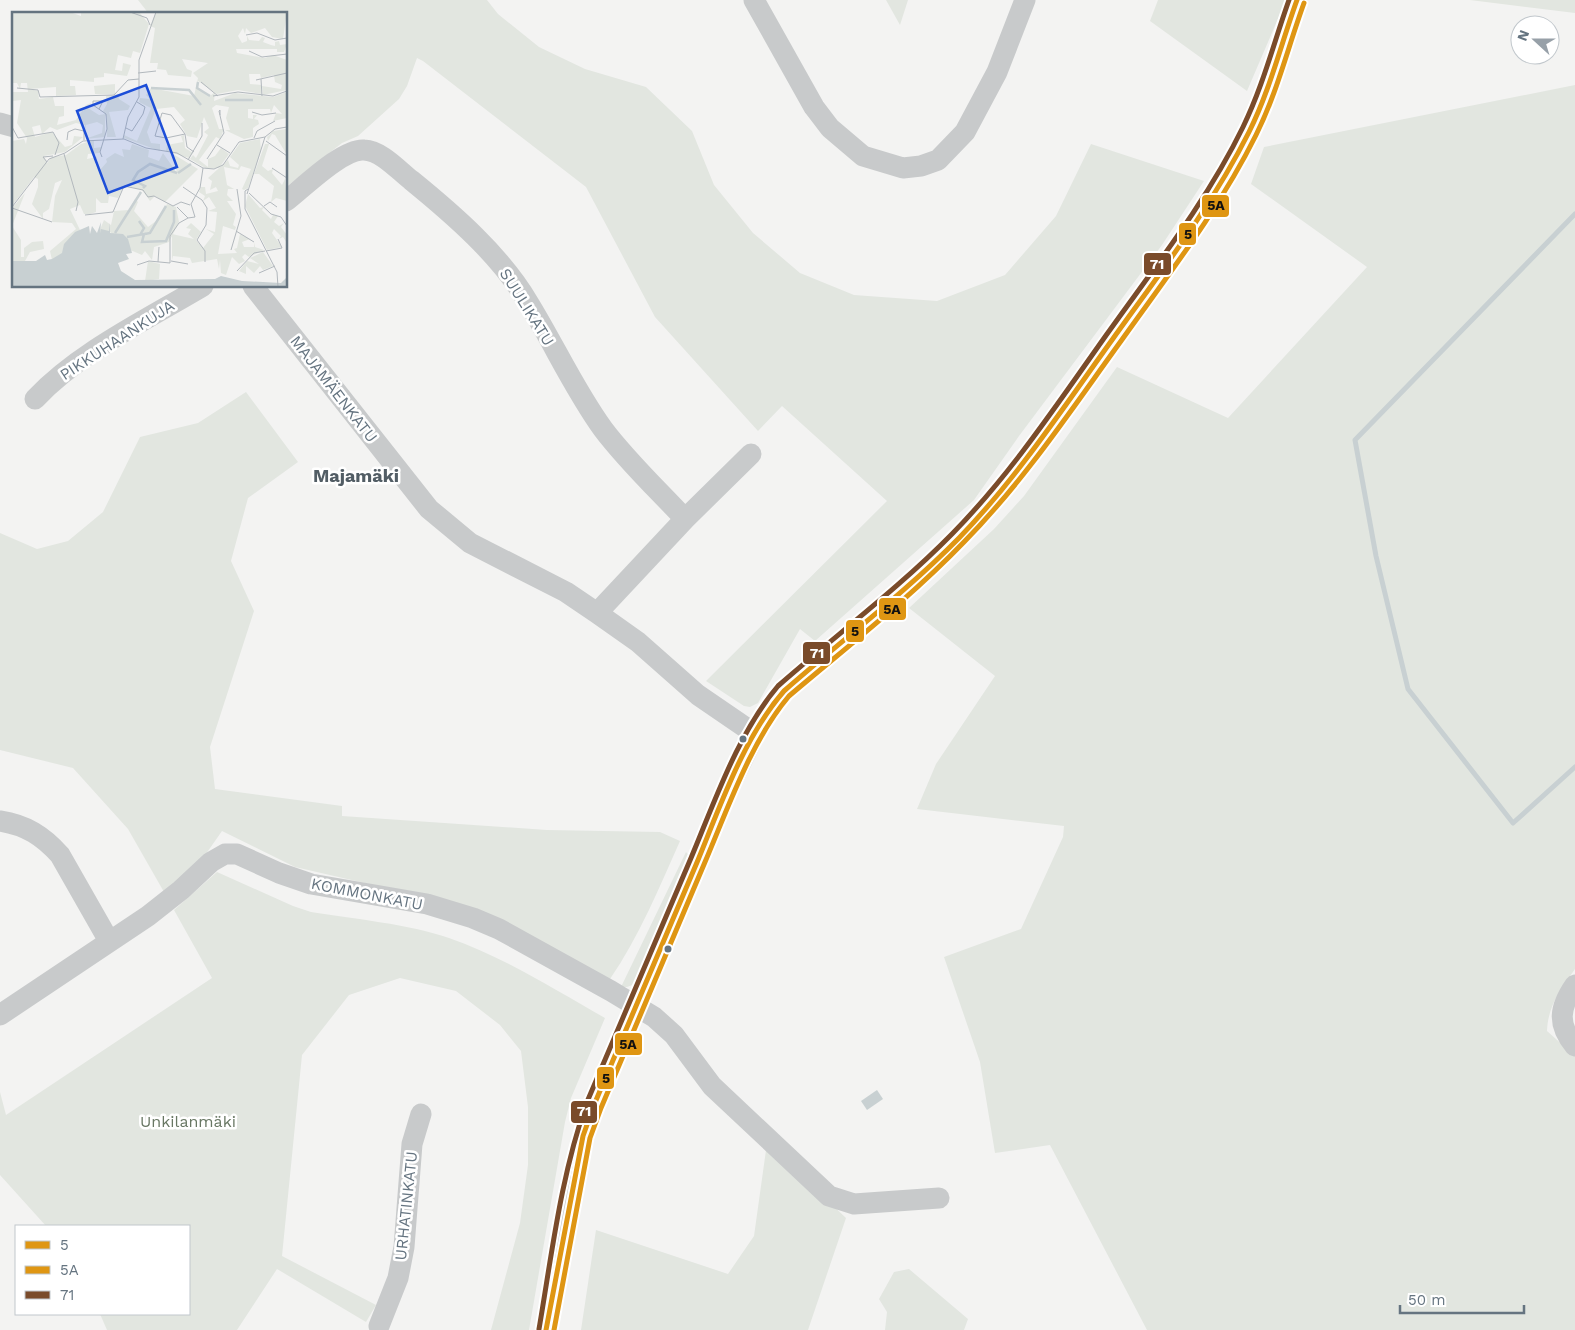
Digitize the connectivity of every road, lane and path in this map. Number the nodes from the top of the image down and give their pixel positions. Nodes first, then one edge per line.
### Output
1 (754, 0) edge
2 (1026, 0) edge
3 (1297, 0) edge
4 (288, 199) edge
5 (200, 288) edge
6 (255, 288) edge
7 (35, 399) dead end
8 (750, 454) dead end
9 (685, 519) junction
10 (597, 613) junction
11 (755, 734) junction
12 (0, 821) edge
13 (109, 941) junction
14 (1575, 985) edge
15 (635, 1006) junction
16 (0, 1015) edge
17 (1575, 1046) edge
18 (421, 1114) dead end
19 (939, 1198) dead end
20 (380, 1329) edge
21 (546, 1330) edge

1 - 2 street
3 - 11 street
4 - 9 street, SUULIKATU
5 - 7 street, PIKKUHAANKUJA
6 - 10 street, MAJAMÄENKATU
8 - 9 street
9 - 10 street
10 - 11 street, MAJAMÄENKATU
11 - 15 street
12 - 13 street
13 - 15 street, KOMMONKATU
13 - 16 street, KOMMONKATU
14 - 17 street
15 - 19 street, KOMMONKATU
15 - 21 street
18 - 20 street, URHATINKATU

